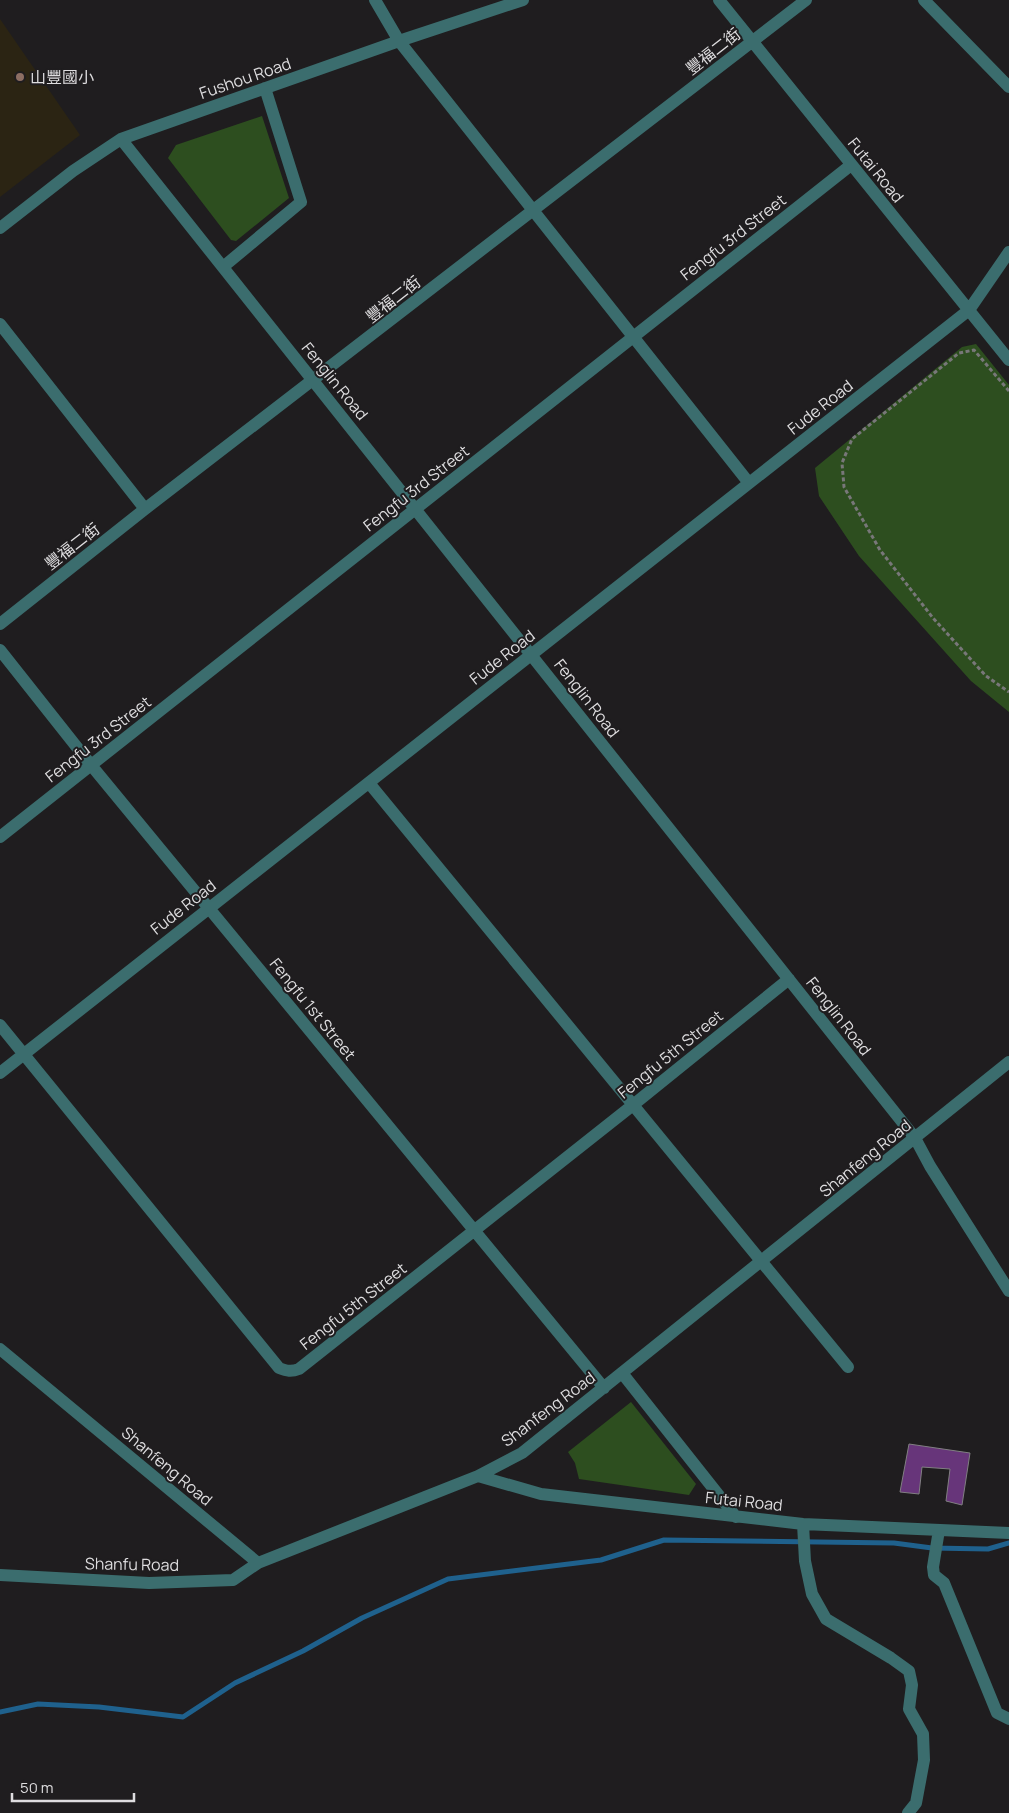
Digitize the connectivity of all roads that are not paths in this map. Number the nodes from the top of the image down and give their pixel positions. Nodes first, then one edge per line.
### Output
1 (375, 0) edge
2 (523, 0) edge
3 (719, 0) edge
4 (806, 0) edge
5 (924, 0) edge
6 (399, 41) junction
7 (752, 42) junction
8 (1009, 87) edge
9 (265, 88) junction
10 (121, 139) junction
11 (851, 165) junction
12 (533, 212) junction
13 (0, 228) edge
14 (1009, 252) edge
15 (223, 267) junction
16 (969, 310) junction
17 (0, 324) edge
18 (633, 337) junction
19 (1009, 360) edge
20 (313, 381) junction
21 (750, 483) junction
22 (145, 509) junction
23 (416, 509) junction
24 (0, 624) edge
25 (0, 650) edge
26 (532, 655) junction
27 (91, 765) junction
28 (369, 783) junction
29 (0, 837) edge
30 (208, 907) junction
31 (789, 979) junction
32 (0, 1025) edge
33 (24, 1054) junction
34 (1009, 1062) edge
35 (0, 1073) edge
36 (633, 1105) junction
37 (915, 1138) junction
38 (475, 1231) junction
39 (761, 1261) junction
40 (1009, 1290) edge
41 (0, 1349) edge
42 (848, 1367) dead end
43 (622, 1374) junction
44 (604, 1388) junction
45 (478, 1476) junction
46 (736, 1517) junction
47 (803, 1524) junction
48 (939, 1530) junction
49 (1009, 1532) edge
50 (258, 1563) junction
51 (0, 1575) edge
52 (1009, 1719) edge
53 (908, 1813) edge

1 - 6 street
2 - 6 street, Fushou Road
3 - 7 street, Futai Road
4 - 7 street, 豐福二街
5 - 8 street
6 - 9 street, Fushou Road
6 - 12 street
7 - 11 street, Futai Road
7 - 12 street, 豐福二街
9 - 10 street, Fushou Road
9 - 15 street
10 - 13 street, Fushou Road
10 - 15 street, Fenglin Road
11 - 16 street, Futai Road
11 - 18 street, Fengfu 3rd Street
12 - 18 street
12 - 20 street, 豐福二街
14 - 16 street, Fude Road
15 - 20 street, Fenglin Road
16 - 19 street, Futai Road
16 - 21 street, Fude Road
17 - 22 street
18 - 21 street
18 - 23 street, Fengfu 3rd Street
20 - 22 street, 豐福二街
20 - 23 street, Fenglin Road
21 - 26 street, Fude Road
22 - 24 street, 豐福二街
23 - 26 street, Fenglin Road
23 - 27 street, Fengfu 3rd Street
25 - 27 street, Fengfu 1st Street
26 - 28 street, Fude Road
26 - 31 street, Fenglin Road
27 - 29 street, Fengfu 3rd Street
27 - 30 street, Fengfu 1st Street
28 - 30 street, Fude Road
28 - 36 street
30 - 33 street, Fude Road
30 - 38 street, Fengfu 1st Street
31 - 36 street, Fengfu 5th Street
31 - 37 street, Fenglin Road
32 - 33 street, Fengfu 5th Street
33 - 35 street, Fude Road
33 - 38 street, Fengfu 5th Street
34 - 37 street, Shanfeng Road
36 - 38 street, Fengfu 5th Street
36 - 39 street
37 - 39 street, Shanfeng Road
37 - 40 street, Fenglin Road
38 - 44 street, Fengfu 1st Street
39 - 42 street
39 - 43 street, Shanfeng Road
41 - 50 street, Shanfeng Road
43 - 44 street, Shanfeng Road
43 - 46 street
44 - 45 street, Shanfeng Road
45 - 46 street, Futai Road
45 - 50 street, Shanfeng Road
46 - 47 street, Futai Road
47 - 48 street, Futai Road
47 - 53 street
48 - 49 street, Futai Road
48 - 52 street
50 - 51 street, Shanfu Road

